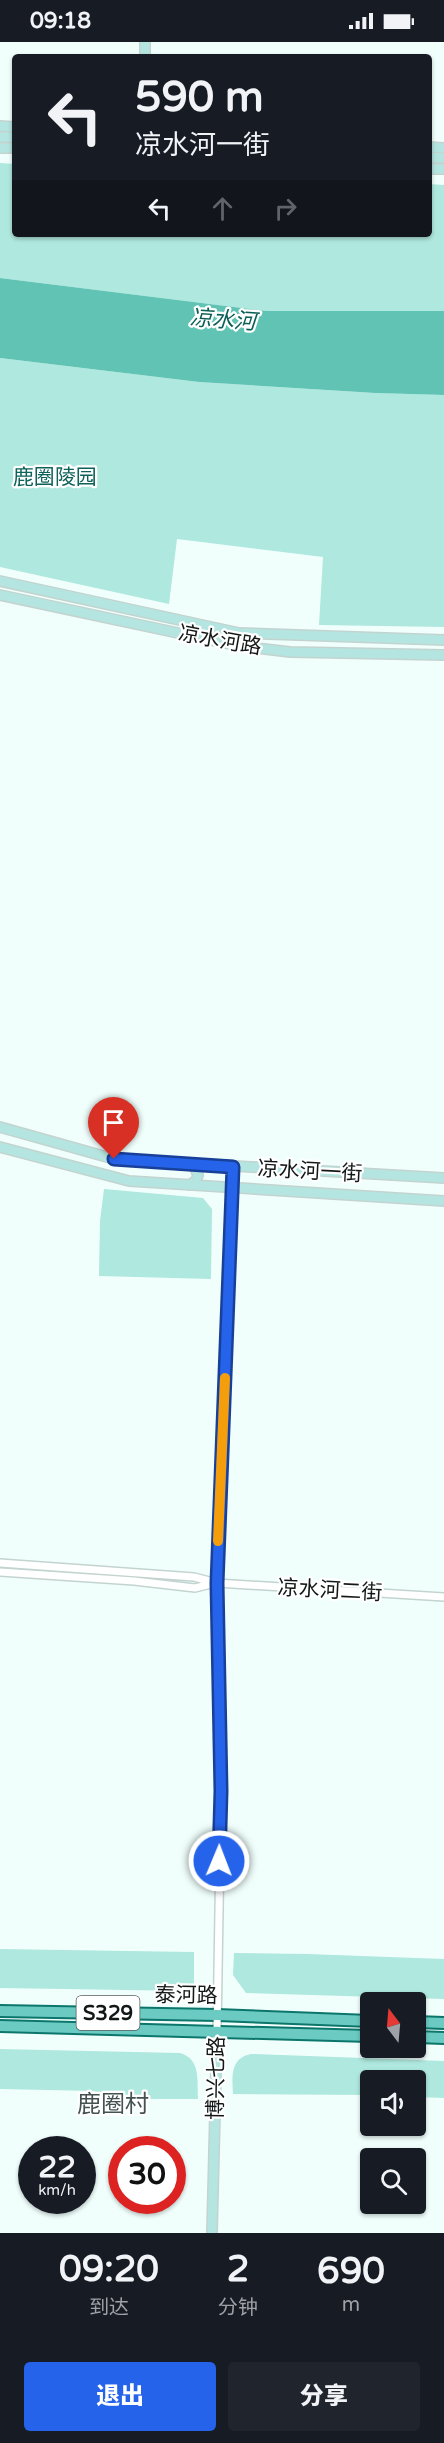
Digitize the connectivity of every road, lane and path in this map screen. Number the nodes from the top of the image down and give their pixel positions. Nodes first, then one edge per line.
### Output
1 (0, 580) edge
2 (0, 595) edge
3 (444, 640) edge
4 (444, 655) edge
5 (0, 1127) edge
6 (0, 1147) edge
7 (193, 1164) junction
8 (233, 1167) junction
9 (444, 1178) edge
10 (189, 1185) junction
11 (232, 1188) junction
12 (444, 1201) edge
13 (0, 1563) edge
14 (0, 1572) edge
15 (217, 1583) junction
16 (444, 1597) edge
17 (0, 2011) edge
18 (217, 2014) junction
19 (360, 2021) edge
20 (426, 2022) edge
21 (444, 2023) edge
22 (0, 2026) edge
23 (217, 2031) junction
24 (360, 2036) edge
25 (426, 2037) edge
26 (444, 2038) edge
27 (212, 2233) edge

1 - 3 street, 凉水河路
2 - 4 street, 凉水河路
5 - 7 street, 凉水河一街
6 - 10 street, 凉水河一街
7 - 8 street, 凉水河一街
7 - 10 street
8 - 9 street, 凉水河一街
8 - 11 street, 博兴七路
10 - 11 street, 凉水河一街
11 - 12 street, 凉水河一街
11 - 15 street, 博兴七路
13 - 15 street, 凉水河二街
14 - 15 street, 凉水河二街
15 - 16 street, 凉水河二街
15 - 18 street, 博兴七路
17 - 18 main road, 泰河路 / S329
18 - 19 main road, 泰河路 / S329
18 - 23 street, 博兴七路
20 - 21 main road
22 - 23 main road, 泰河路 / S329
23 - 24 main road, 泰河路 / S329
23 - 27 street, 博兴七路
25 - 26 main road

